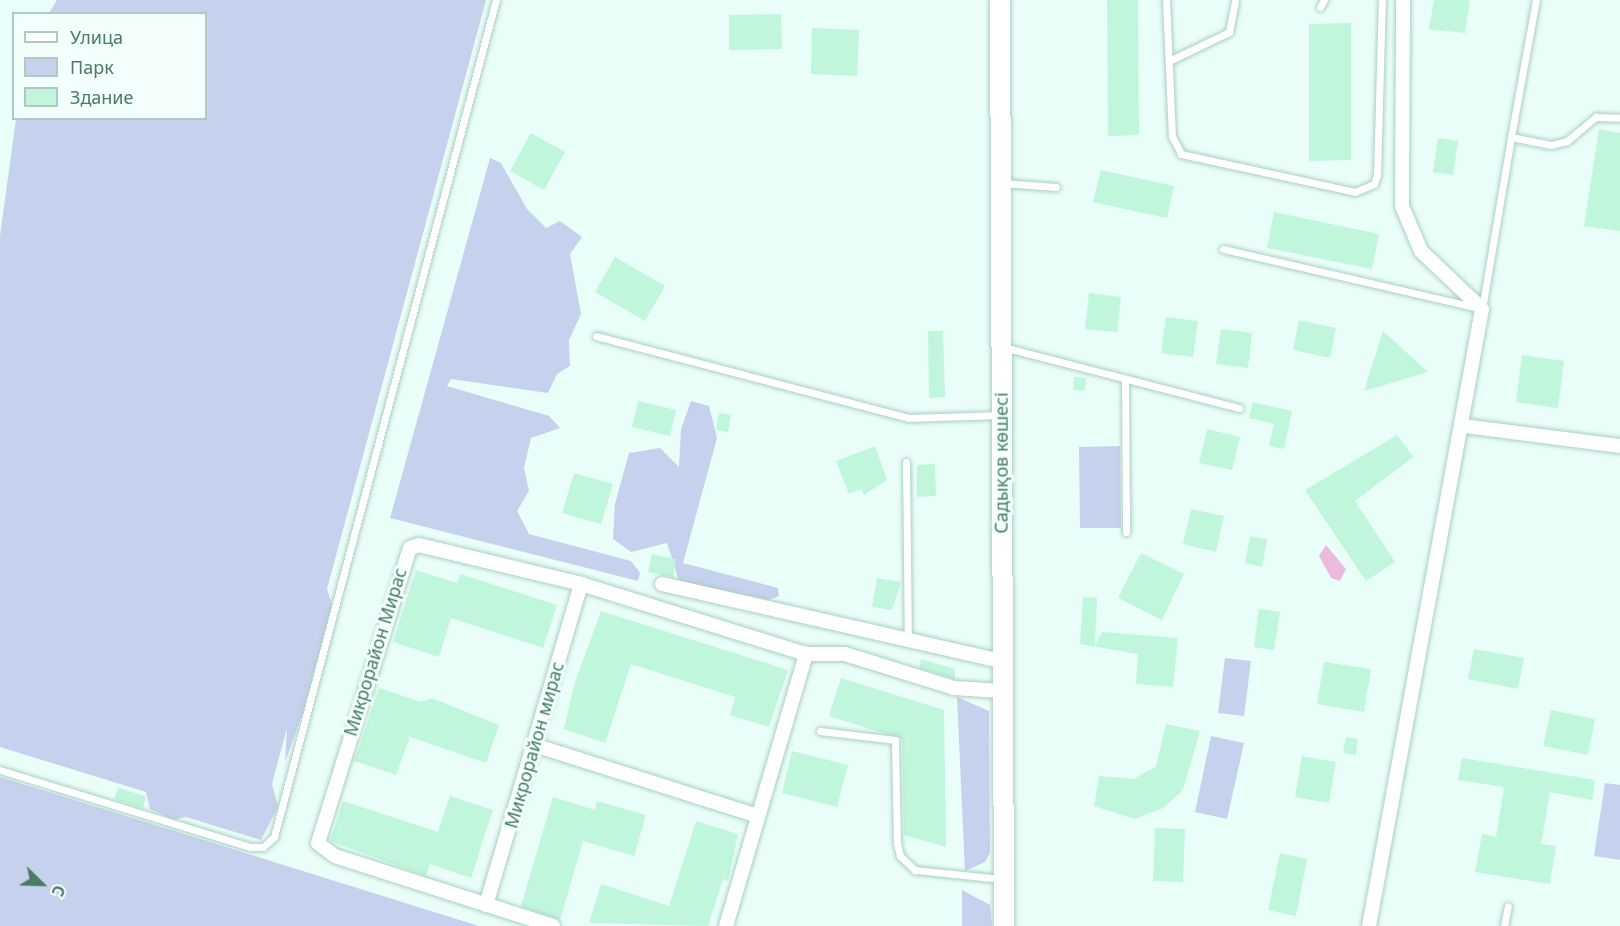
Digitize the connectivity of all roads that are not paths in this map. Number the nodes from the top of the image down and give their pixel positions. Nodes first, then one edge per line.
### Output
1 (496, 0) edge
2 (1000, 0) edge
3 (1166, 0) edge
4 (1382, 0) edge
5 (1403, 0) edge
6 (1536, 0) edge
7 (1235, 2) dead end
8 (1169, 61) junction
9 (1620, 118) edge
10 (1511, 137) junction
11 (1000, 182) junction
12 (1056, 187) dead end
13 (1223, 249) dead end
14 (1482, 309) junction
15 (596, 336) dead end
16 (1000, 346) junction
17 (1125, 379) junction
18 (1239, 408) dead end
19 (1001, 415) junction
20 (1464, 426) junction
21 (1620, 446) edge
22 (906, 462) dead end
23 (1126, 532) dead end
24 (581, 584) junction
25 (662, 585) dead end
26 (908, 641) junction
27 (806, 654) junction
28 (1002, 661) junction
29 (1002, 691) junction
30 (820, 731) dead end
31 (534, 745) junction
32 (0, 770) edge
33 (758, 816) junction
34 (1003, 879) junction
35 (486, 905) junction
36 (1508, 906) dead end
37 (553, 926) edge
38 (726, 926) edge
39 (1004, 926) edge
40 (1370, 926) edge
41 (1504, 926) edge

1 - 32 lane
2 - 11 street, Садықов көшесі
3 - 8 lane
4 - 8 lane
5 - 14 street
6 - 10 lane
7 - 8 lane
9 - 10 lane
10 - 14 lane
11 - 12 lane
11 - 16 street, Садықов көшесі
13 - 14 lane
14 - 20 street
15 - 19 lane
16 - 17 lane
16 - 19 street, Садықов көшесі
17 - 18 lane
17 - 23 lane
19 - 28 street, Садықов көшесі
20 - 21 street
20 - 40 street
22 - 26 lane
24 - 27 street, Микрорайон Мирас
24 - 31 street, Микрорайон мирас
24 - 35 street, Микрорайон Мирас
25 - 26 street
26 - 28 street
27 - 29 street, Микрорайон Мирас
27 - 33 street
28 - 29 street, Садықов көшесі
29 - 34 street, Садықов көшесі
30 - 34 lane
31 - 33 street, Микрорайон Мирас
31 - 35 street, Микрорайон мирас
33 - 38 street
34 - 39 street, Садықов көшесі
35 - 37 street, Микрорайон Мирас
36 - 41 lane

